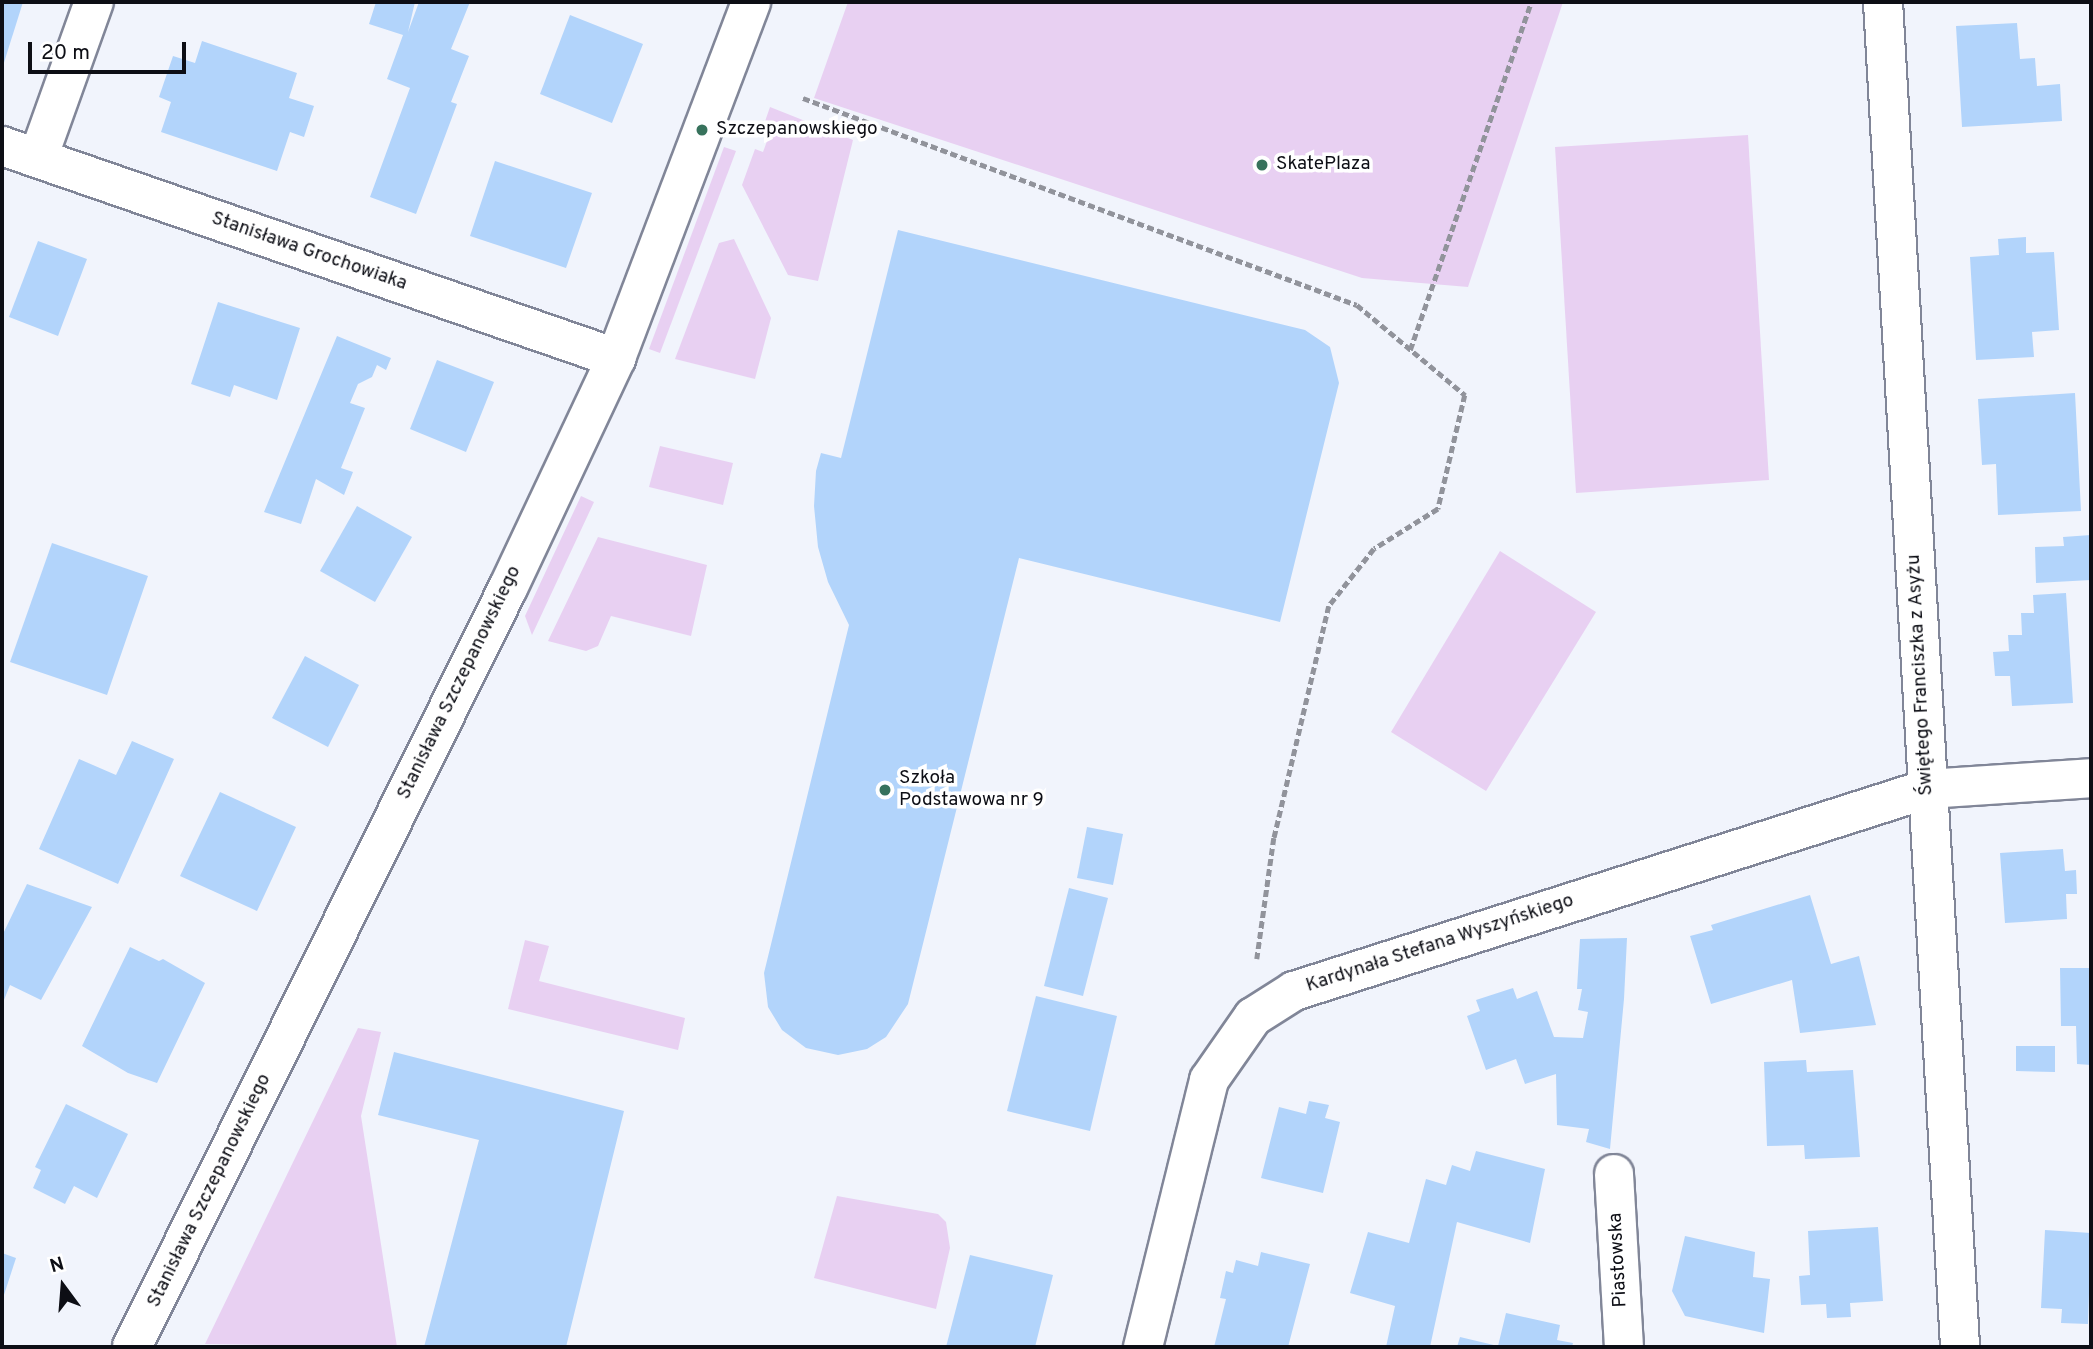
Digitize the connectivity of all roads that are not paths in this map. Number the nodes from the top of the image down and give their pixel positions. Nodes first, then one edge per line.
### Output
1 (94, 2) edge
2 (751, 2) edge
3 (1883, 2) edge
4 (2, 146) edge
5 (38, 158) junction
6 (616, 358) junction
7 (2091, 778) edge
8 (1927, 789) junction
9 (1614, 1174) dead end
10 (132, 1347) edge
11 (1143, 1347) edge
12 (1624, 1347) edge
13 (1960, 1347) edge

1 - 5 street
2 - 6 street, Stanisława Szczepanowskiego
3 - 8 street, Świętego Franciszka z Asyżu
4 - 5 street, Stanisława Grochowiaka
5 - 6 street, Stanisława Grochowiaka
6 - 10 street, Stanisława Szczepanowskiego
7 - 8 street, Kardynała Stefana Wyszyńskiego
8 - 11 street, Kardynała Stefana Wyszyńskiego
8 - 13 street, Świętego Franciszka z Asyżu
9 - 12 street, Piastowska

